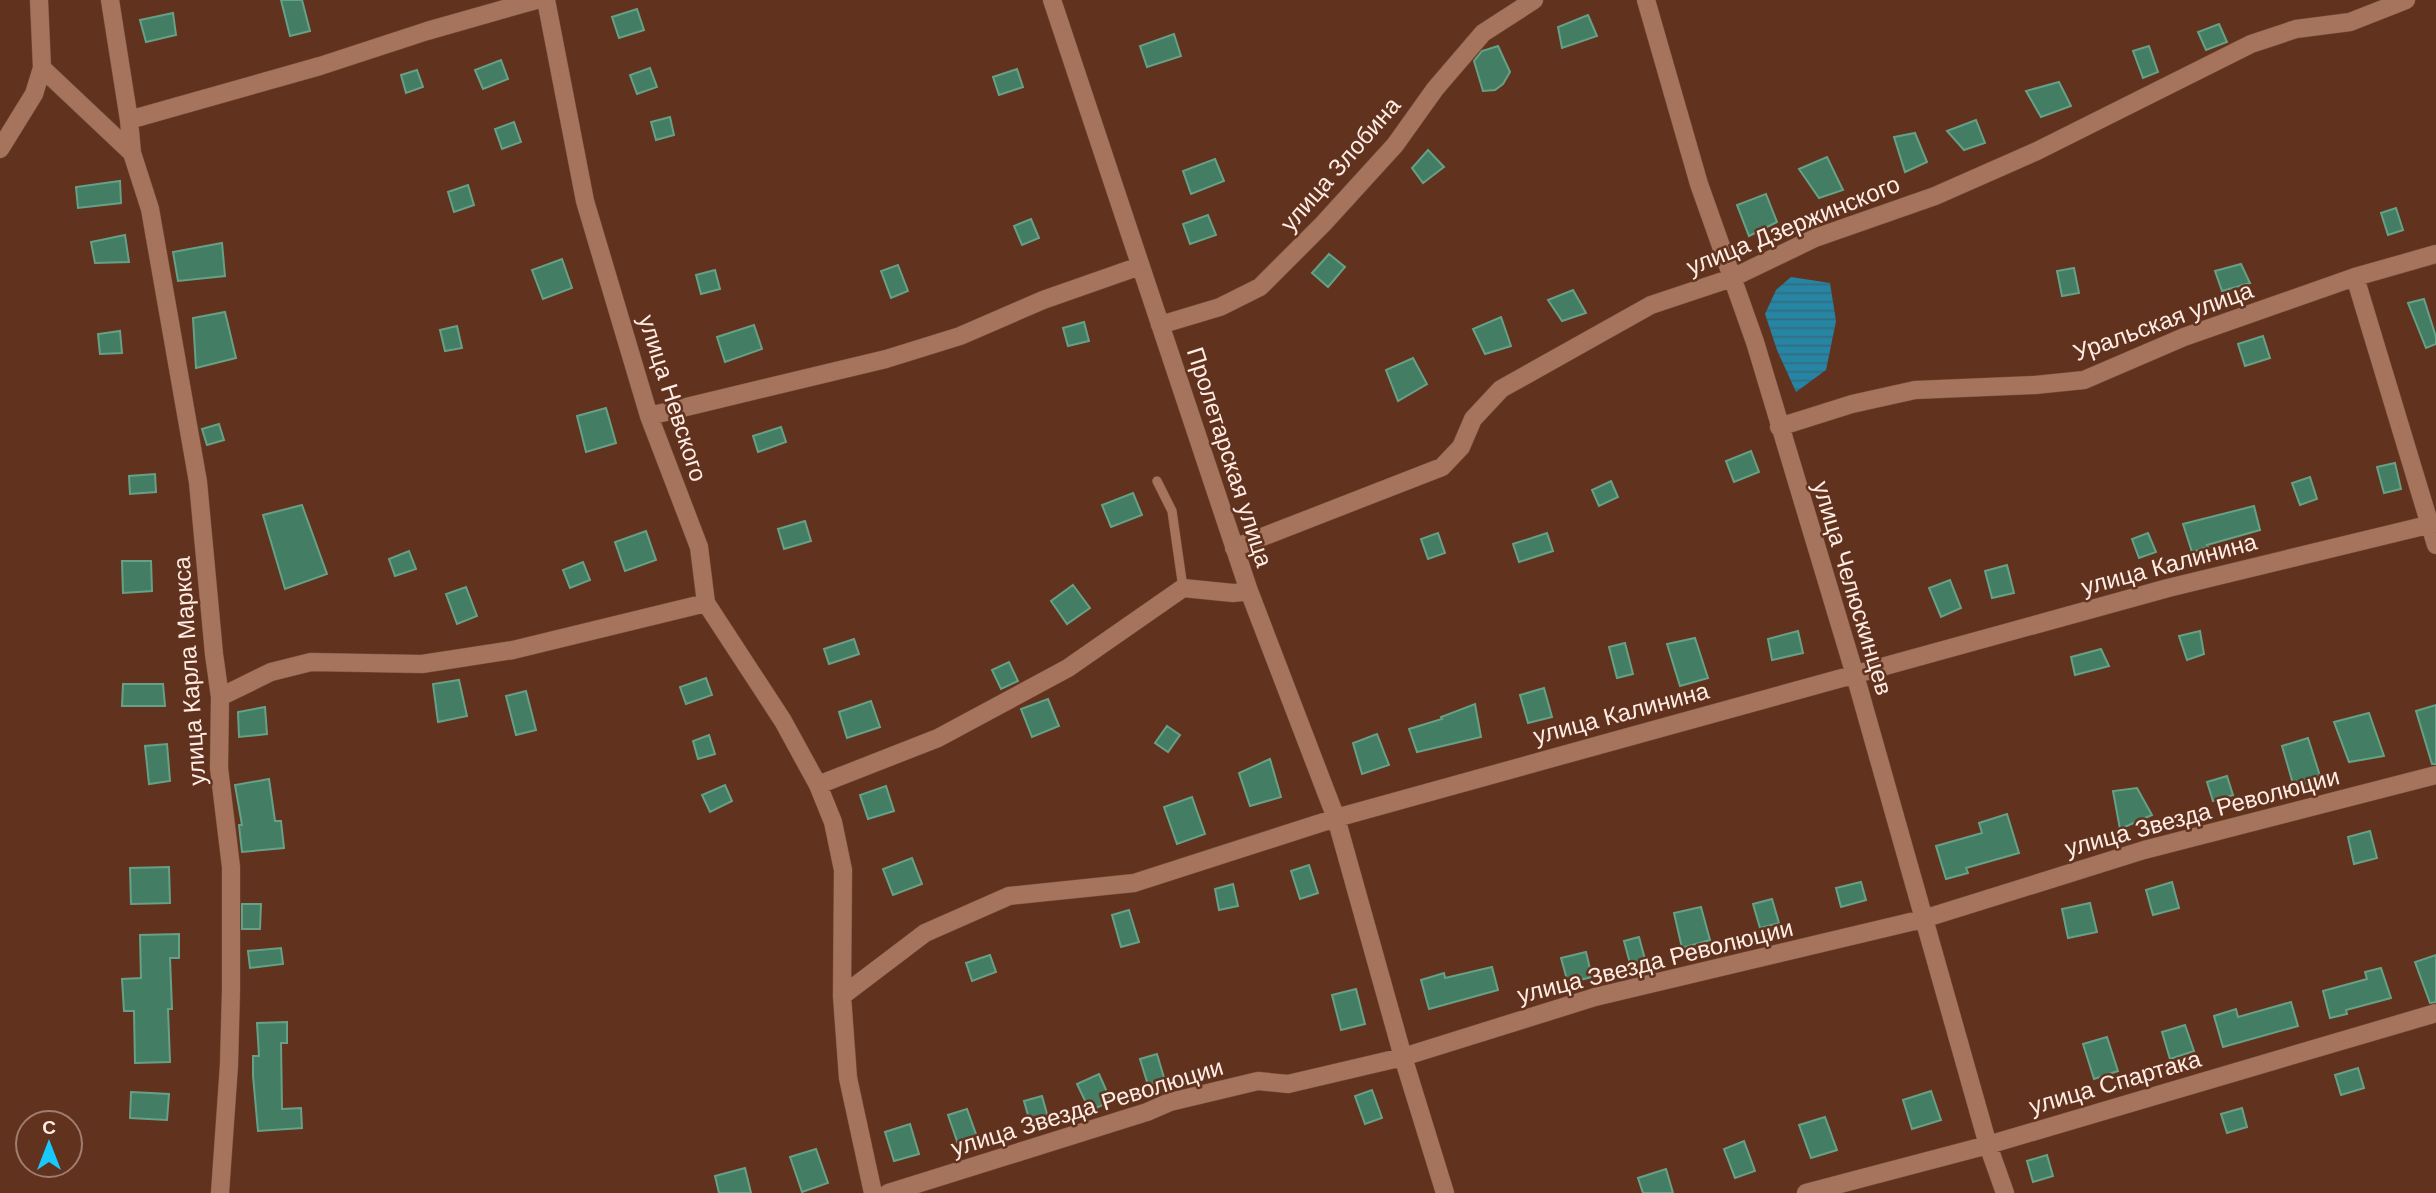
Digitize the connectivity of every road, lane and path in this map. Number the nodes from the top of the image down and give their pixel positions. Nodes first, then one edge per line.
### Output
1 (39, 0) edge
2 (110, 0) edge
3 (536, 0) edge
4 (546, 0) edge
5 (1052, 0) edge
6 (1534, 0) edge
7 (1646, 0) edge
8 (2406, 0) edge
9 (42, 68) junction
10 (129, 120) junction
11 (0, 149) edge
12 (132, 153) junction
13 (2436, 254) edge
14 (1140, 266) junction
15 (2355, 277) junction
16 (1732, 278) junction
17 (1160, 325) junction
18 (649, 416) junction
19 (1779, 427) junction
20 (1157, 481) dead end
21 (2433, 524) edge
22 (2436, 545) edge
23 (1234, 548) junction
24 (1182, 588) junction
25 (1248, 591) junction
26 (706, 603) junction
27 (1855, 675) junction
28 (220, 696) junction
29 (2436, 775) edge
30 (818, 785) junction
31 (1336, 818) junction
32 (1923, 919) junction
33 (842, 996) junction
34 (2436, 1013) edge
35 (1403, 1057) junction
36 (1988, 1145) junction
37 (220, 1193) edge
38 (873, 1193) edge
39 (888, 1193) edge
40 (1445, 1193) edge
41 (1806, 1193) edge
42 (2005, 1193) edge

1 - 9 street
2 - 10 street, улица Карла Маркса
3 - 10 street
4 - 18 street, улица Невского
5 - 14 street, Пролетарская улица
6 - 17 street, улица Злобина
7 - 16 street, улица Челюскинцев
8 - 16 street, улица Дзержинского
9 - 11 street
9 - 12 street, улица Карла Маркса
10 - 12 street, улица Карла Маркса
12 - 28 street, улица Карла Маркса
13 - 15 street, Уральская улица
14 - 17 street, Пролетарская улица
14 - 18 street
15 - 19 street, Уральская улица
15 - 21 street
16 - 19 street, улица Челюскинцев
16 - 23 street, улица Дзержинского
17 - 23 street, Пролетарская улица
18 - 26 street, улица Невского
19 - 27 street, улица Челюскинцев
20 - 24 lane
21 - 22 street
21 - 27 street, улица Калинина
23 - 25 street, Пролетарская улица
24 - 25 street, Пролетарская улица
24 - 30 street
25 - 31 street
26 - 28 street
26 - 30 street, улица Невского
27 - 31 street, улица Калинина
27 - 32 street, улица Челюскинцев
28 - 37 street, улица Карла Маркса
29 - 32 street, улица Звезда Революции
30 - 33 street, улица Невского
31 - 33 street, улица Калинина
31 - 35 street
32 - 35 street, улица Звезда Революции
32 - 36 street, улица Челюскинцев
33 - 38 street, улица Невского
34 - 36 street, улица Спартака
35 - 39 street, улица Звезда Революции
35 - 40 street
36 - 41 street, улица Спартака
36 - 42 street, улица Челюскинцев

